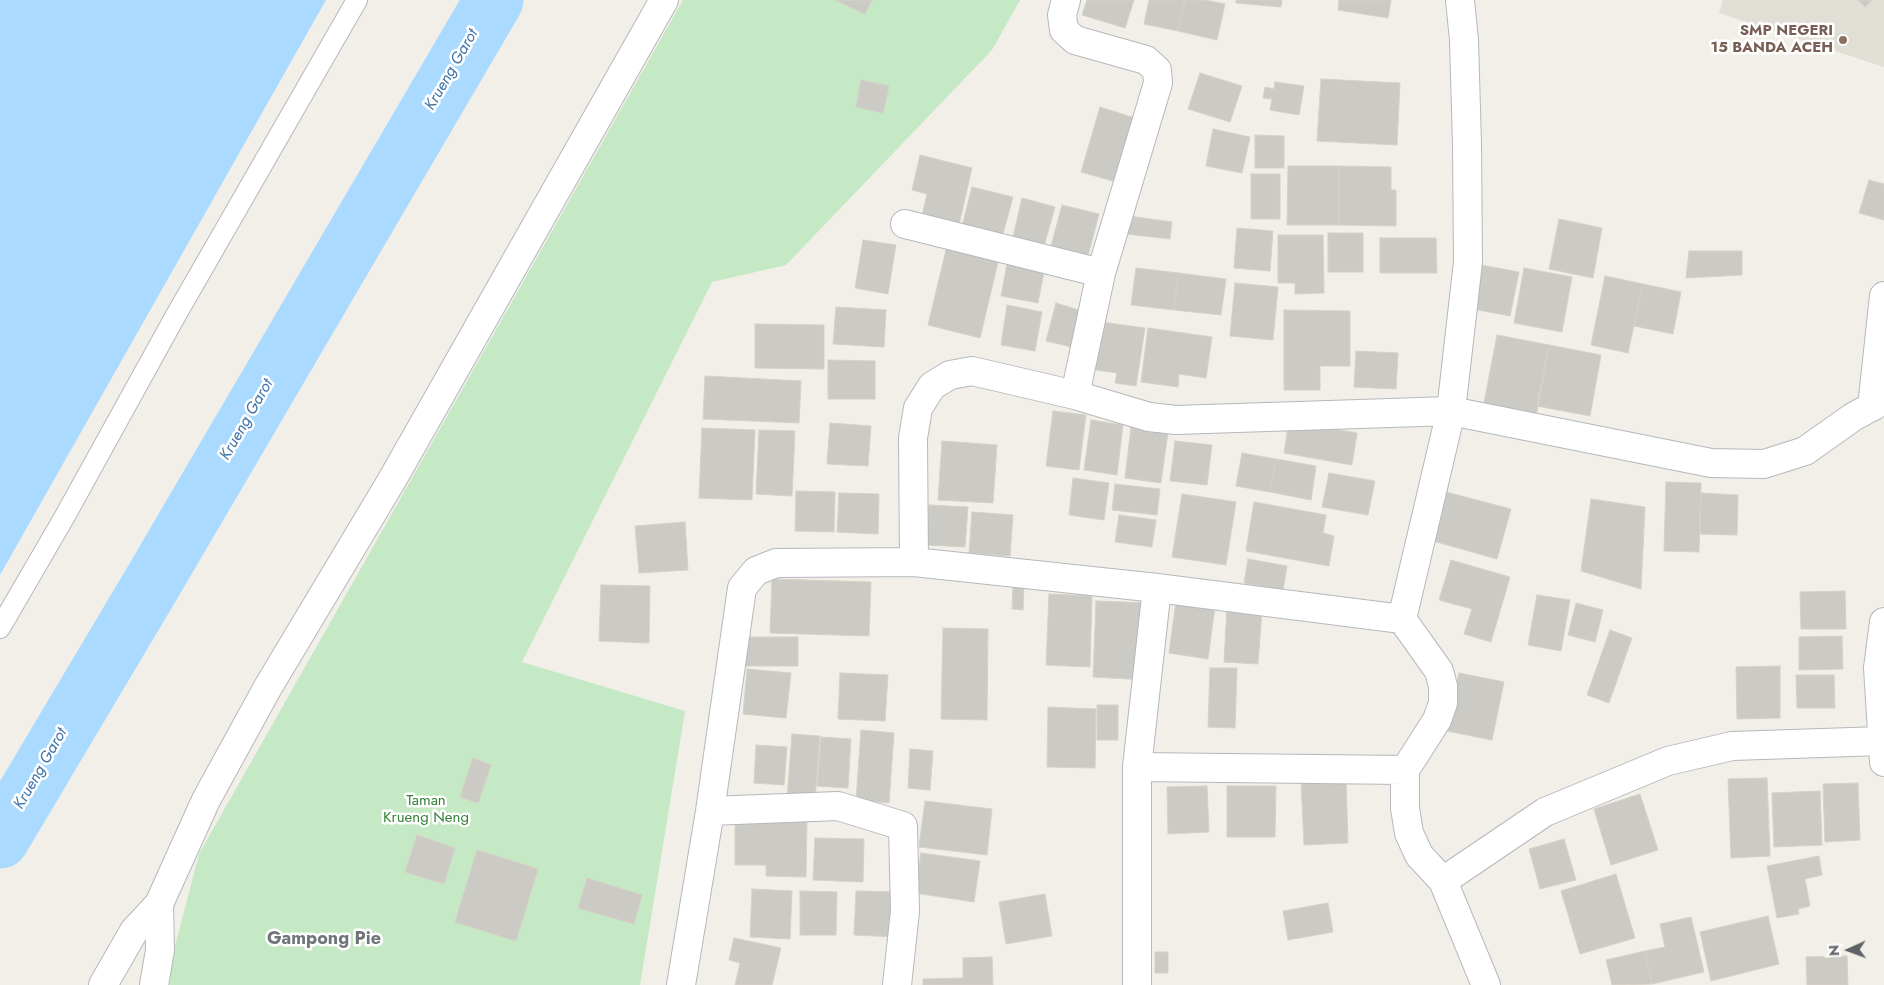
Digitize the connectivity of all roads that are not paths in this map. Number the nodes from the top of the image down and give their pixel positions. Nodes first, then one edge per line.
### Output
1 (357, 0) edge
2 (664, 0) edge
3 (1066, 0) edge
4 (1460, 0) edge
5 (904, 224) dead end
6 (1101, 273) junction
7 (1884, 296) edge
8 (1075, 395) junction
9 (1878, 404) edge
10 (1451, 412) junction
11 (914, 562) junction
12 (1157, 588) junction
13 (1402, 619) junction
14 (1884, 622) edge
15 (0, 628) edge
16 (1883, 751) edge
17 (1137, 767) junction
18 (1405, 770) junction
19 (710, 811) junction
20 (1443, 881) junction
21 (159, 904) junction
22 (103, 985) edge
23 (154, 985) edge
24 (681, 985) edge
25 (897, 985) edge
26 (1137, 985) edge
27 (1486, 985) edge

1 - 15 lane
2 - 21 street
3 - 6 street
4 - 10 street
5 - 6 street
6 - 8 street
7 - 9 street
8 - 10 street
8 - 11 street
9 - 10 street
10 - 13 street
11 - 12 street
11 - 19 street
12 - 13 street
12 - 17 street
13 - 18 street
14 - 16 street
16 - 20 street
17 - 18 street
17 - 26 street
18 - 20 street
19 - 24 street
19 - 25 street
20 - 27 street
21 - 22 street
21 - 23 street

